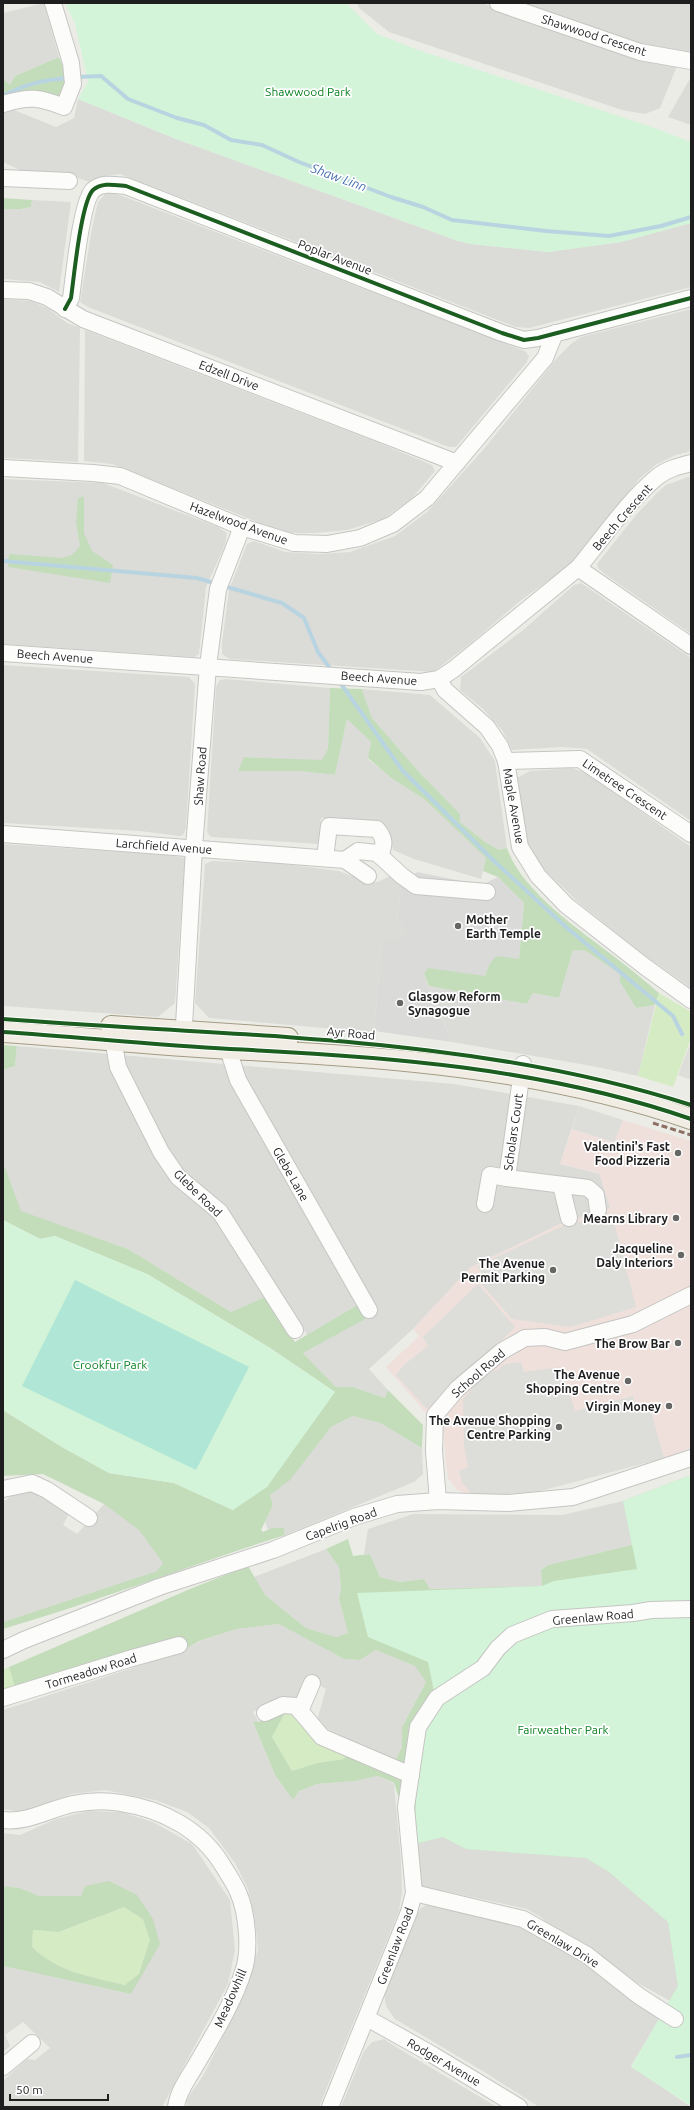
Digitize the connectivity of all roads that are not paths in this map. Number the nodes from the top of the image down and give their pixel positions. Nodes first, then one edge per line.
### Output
1 (53, 3) edge
2 (498, 3) edge
3 (691, 61) edge
4 (3, 104) edge
5 (3, 178) edge
6 (69, 181) dead end
7 (3, 290) edge
8 (691, 298) edge
9 (65, 309) junction
10 (555, 333) junction
11 (457, 463) junction
12 (691, 463) edge
13 (3, 468) edge
14 (242, 527) junction
15 (578, 568) junction
16 (691, 646) edge
17 (3, 653) edge
18 (208, 666) junction
19 (439, 679) junction
20 (506, 761) junction
21 (3, 834) edge
22 (691, 834) edge
23 (194, 848) junction
24 (380, 856) junction
25 (325, 858) junction
26 (345, 860) junction
27 (368, 876) dead end
28 (487, 892) dead end
29 (691, 1000) edge
30 (3, 1018) edge
31 (3, 1032) edge
32 (114, 1032) junction
33 (184, 1038) junction
34 (228, 1041) junction
35 (522, 1071) junction
36 (691, 1105) edge
37 (691, 1119) edge
38 (507, 1178) junction
39 (561, 1185) junction
40 (485, 1204) dead end
41 (598, 1210) dead end
42 (569, 1218) dead end
43 (691, 1295) edge
44 (369, 1310) dead end
45 (295, 1330) dead end
46 (691, 1458) edge
47 (3, 1489) edge
48 (438, 1501) junction
49 (89, 1518) dead end
50 (691, 1609) edge
51 (178, 1645) dead end
52 (3, 1650) edge
53 (312, 1683) dead end
54 (3, 1698) edge
55 (300, 1711) junction
56 (265, 1713) dead end
57 (411, 1775) junction
58 (3, 1820) edge
59 (414, 1893) junction
60 (367, 2018) junction
61 (675, 2018) dead end
62 (32, 2043) dead end
63 (3, 2067) edge
64 (176, 2107) edge
65 (330, 2107) edge
66 (519, 2107) edge

1 - 4 street
2 - 3 street, Shawwood Crescent
5 - 6 street
7 - 9 street, Edzell Drive
8 - 10 street, Poplar Avenue
9 - 10 street, Poplar Avenue
9 - 11 street, Edzell Drive
10 - 11 street, Hazelwood Avenue
11 - 14 street, Hazelwood Avenue
12 - 15 street, Beech Crescent
13 - 14 street, Hazelwood Avenue
14 - 18 street, Shaw Road
15 - 16 street
15 - 19 street
17 - 18 street, Beech Avenue
18 - 19 street, Beech Avenue
18 - 23 street, Shaw Road
19 - 20 street, Maple Avenue
20 - 22 street, Limetree Crescent
20 - 29 street, Maple Avenue
21 - 23 street, Larchfield Avenue
23 - 25 street, Larchfield Avenue
23 - 33 street, Shaw Road
24 - 25 street
24 - 26 street
24 - 28 street
25 - 26 street, Larchfield Avenue
26 - 27 street
30 - 32 main road, Ayr Road
31 - 32 main road, Ayr Road
32 - 33 main road, Ayr Road
32 - 45 street, Glebe Road
33 - 34 main road, Ayr Road
34 - 35 main road, Ayr Road
34 - 44 street, Glebe Lane
35 - 36 main road, Ayr Road
35 - 37 main road, Ayr Road
35 - 38 street, Scholars Court
38 - 39 street
38 - 40 street, Scholars Court
39 - 41 street
39 - 42 street
43 - 48 street, School Road
46 - 48 street, Capelrig Road
47 - 49 street
48 - 52 street, Capelrig Road
50 - 57 street, Greenlaw Road
51 - 54 street, Tormeadow Road
53 - 55 street
55 - 56 street
55 - 57 street
57 - 59 street, Greenlaw Road
58 - 64 street, Meadowhill
59 - 60 street, Greenlaw Road
59 - 61 street, Greenlaw Drive
60 - 65 street, Greenlaw Road
60 - 66 street, Rodger Avenue
62 - 63 street

